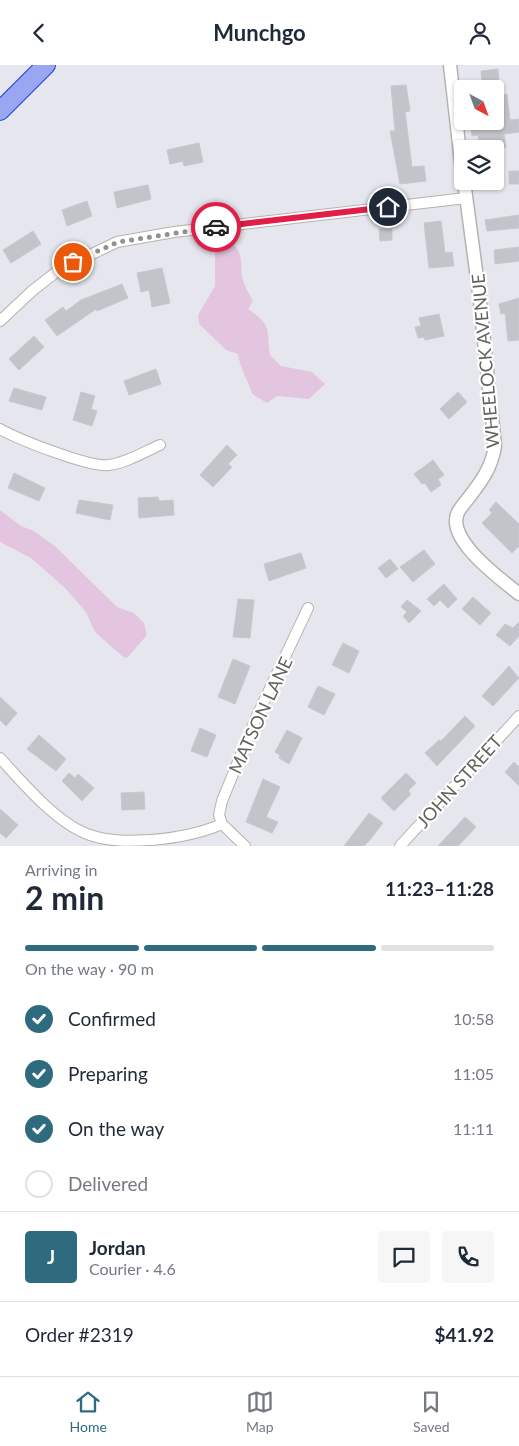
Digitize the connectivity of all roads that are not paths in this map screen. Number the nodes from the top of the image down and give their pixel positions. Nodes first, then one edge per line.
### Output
1 (46, 65) edge
2 (450, 65) edge
3 (0, 111) edge
4 (458, 140) edge
5 (465, 190) edge
6 (466, 198) junction
7 (0, 321) edge
8 (0, 429) edge
9 (160, 445) dead end
10 (519, 594) edge
11 (308, 608) dead end
12 (519, 716) edge
13 (0, 758) edge
14 (222, 824) junction
15 (245, 846) edge
16 (400, 846) edge

1 - 3 highway
2 - 4 street
5 - 6 street, WHEELOCK AVENUE
6 - 7 street
6 - 10 street, WHEELOCK AVENUE
8 - 9 street
11 - 14 street, MATSON LANE
12 - 16 street, JOHN STREET
13 - 14 street
14 - 15 street

